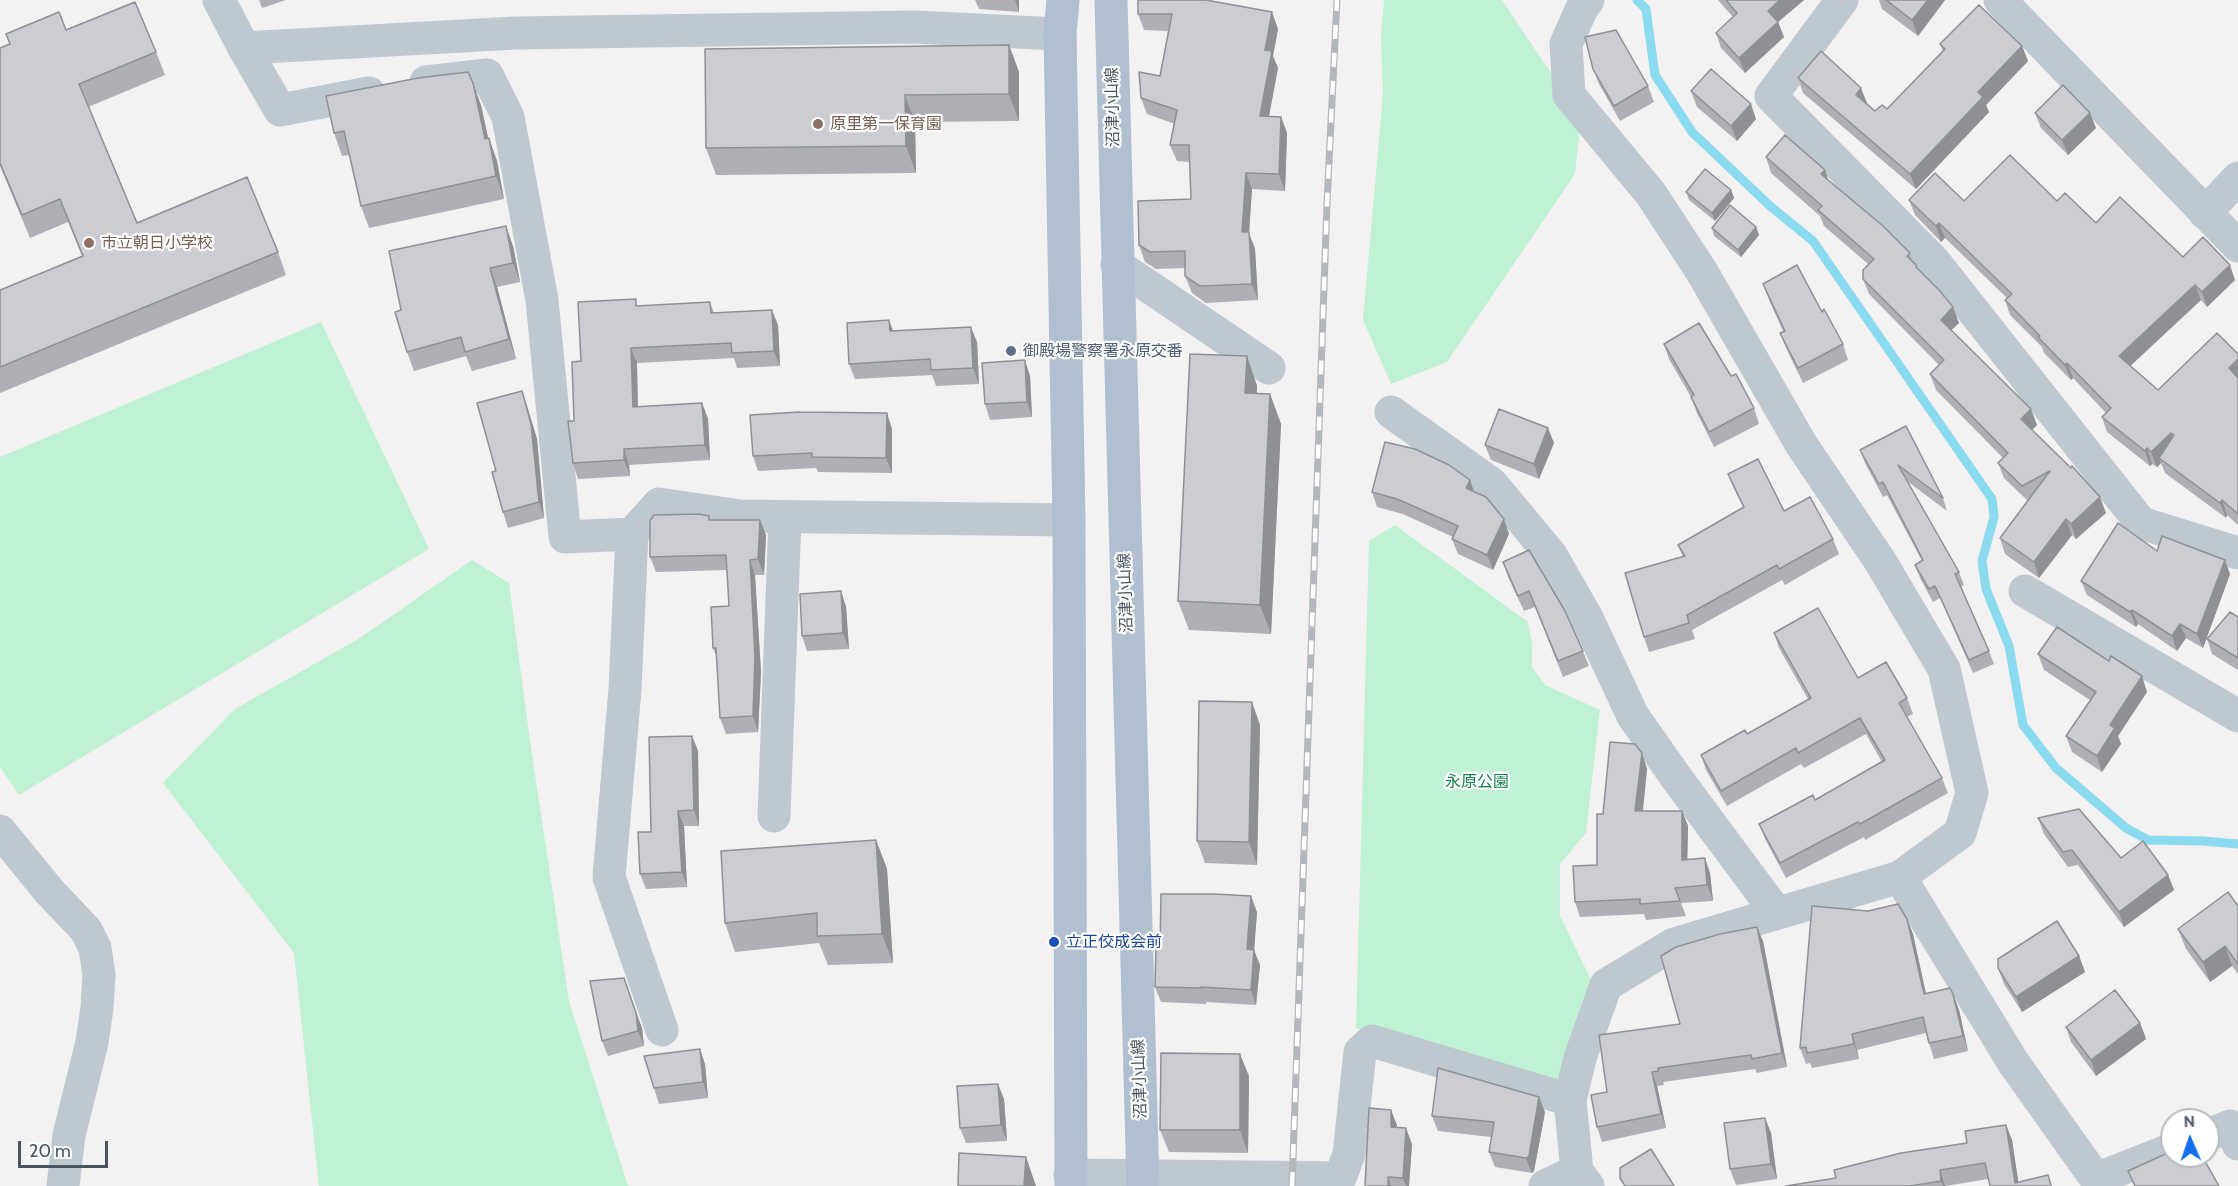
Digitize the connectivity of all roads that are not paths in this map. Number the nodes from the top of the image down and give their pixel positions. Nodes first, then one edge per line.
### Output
1 (219, 0) edge
2 (1063, 0) edge
3 (1111, 0) edge
4 (1588, 0) edge
5 (1842, 0) edge
6 (2000, 0) edge
7 (914, 14) edge
8 (1060, 34) junction
9 (244, 48) junction
10 (2238, 178) edge
11 (2205, 213) junction
12 (2238, 246) edge
13 (1117, 265) junction
14 (1269, 368) dead end
15 (1391, 412) dead end
16 (785, 517) junction
17 (1069, 520) junction
18 (632, 534) junction
19 (2238, 553) edge
20 (2025, 591) dead end
21 (2238, 716) edge
22 (774, 816) dead end
23 (0, 831) edge
24 (1900, 877) junction
25 (1776, 912) junction
26 (662, 1030) dead end
27 (1570, 1100) junction
28 (2160, 1154) edge
29 (1582, 1179) edge
30 (1070, 1180) edge
31 (1143, 1181) edge
32 (2097, 1183) edge
33 (63, 1186) edge
34 (1545, 1186) edge

1 - 9 street
2 - 8 main road
3 - 13 main road, 沼津小山線
4 - 24 street
5 - 19 street
6 - 11 street
7 - 8 street
7 - 9 street
8 - 17 main road
9 - 18 street
10 - 11 street
11 - 12 street
13 - 14 street
13 - 31 main road, 沼津小山線
15 - 25 street
16 - 17 street
16 - 18 street
16 - 22 street
17 - 30 main road
18 - 26 street
20 - 21 street
23 - 33 street
24 - 25 street
24 - 32 street
25 - 27 street
27 - 29 street
27 - 31 street
28 - 32 street
29 - 34 street
30 - 31 street

